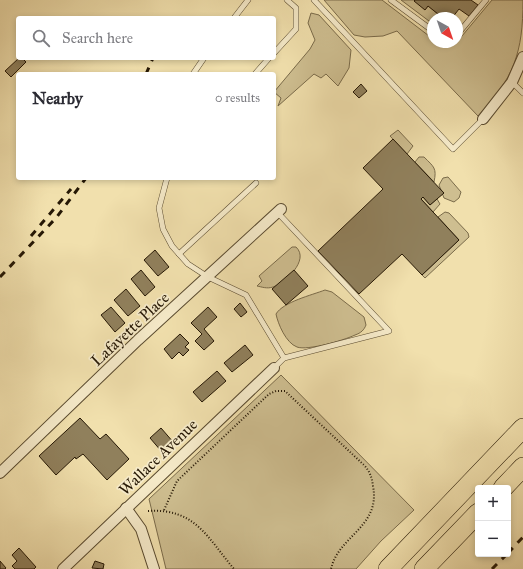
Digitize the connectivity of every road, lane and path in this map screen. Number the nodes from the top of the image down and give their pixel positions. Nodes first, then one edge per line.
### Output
1 (248, 0) edge
2 (287, 0) edge
3 (314, 0) edge
4 (392, 0) edge
5 (486, 0) edge
6 (236, 16) edge
7 (427, 26) edge
8 (463, 28) edge
9 (276, 51) edge
10 (523, 57) edge
11 (203, 60) edge
12 (268, 60) edge
13 (194, 72) edge
14 (257, 72) edge
15 (512, 82) junction
16 (523, 93) edge
17 (483, 120) joint
18 (166, 180) edge
19 (256, 182) dead end
20 (279, 211) joint
21 (179, 254) junction
22 (208, 277) junction
23 (284, 358) junction
24 (274, 368) joint
25 (523, 428) edge
26 (523, 467) edge
27 (0, 472) edge
28 (506, 485) edge
29 (126, 508) junction
30 (164, 510) junction
31 (148, 511) dead end
32 (475, 516) edge
33 (63, 569) edge
34 (154, 569) edge
35 (234, 569) edge
36 (331, 569) edge
37 (388, 569) edge
38 (424, 569) edge

1 - 6 lane
2 - 9 lane
3 - 17 lane
4 - 7 lane
5 - 8 lane
10 - 15 street
11 - 13 lane
12 - 14 lane
15 - 16 lane
15 - 17 street
18 - 21 lane
19 - 21 lane
20 - 22 street, Lafayette Place
20 - 23 lane
21 - 22 lane
22 - 23 lane
22 - 27 street, Lafayette Place
23 - 24 lane
24 - 29 street, Wallace Avenue
25 - 37 highway
26 - 28 highway
29 - 33 street, Wallace Avenue
29 - 34 street
30 - 31 path
30 - 35 path
30 - 36 path
32 - 38 highway

